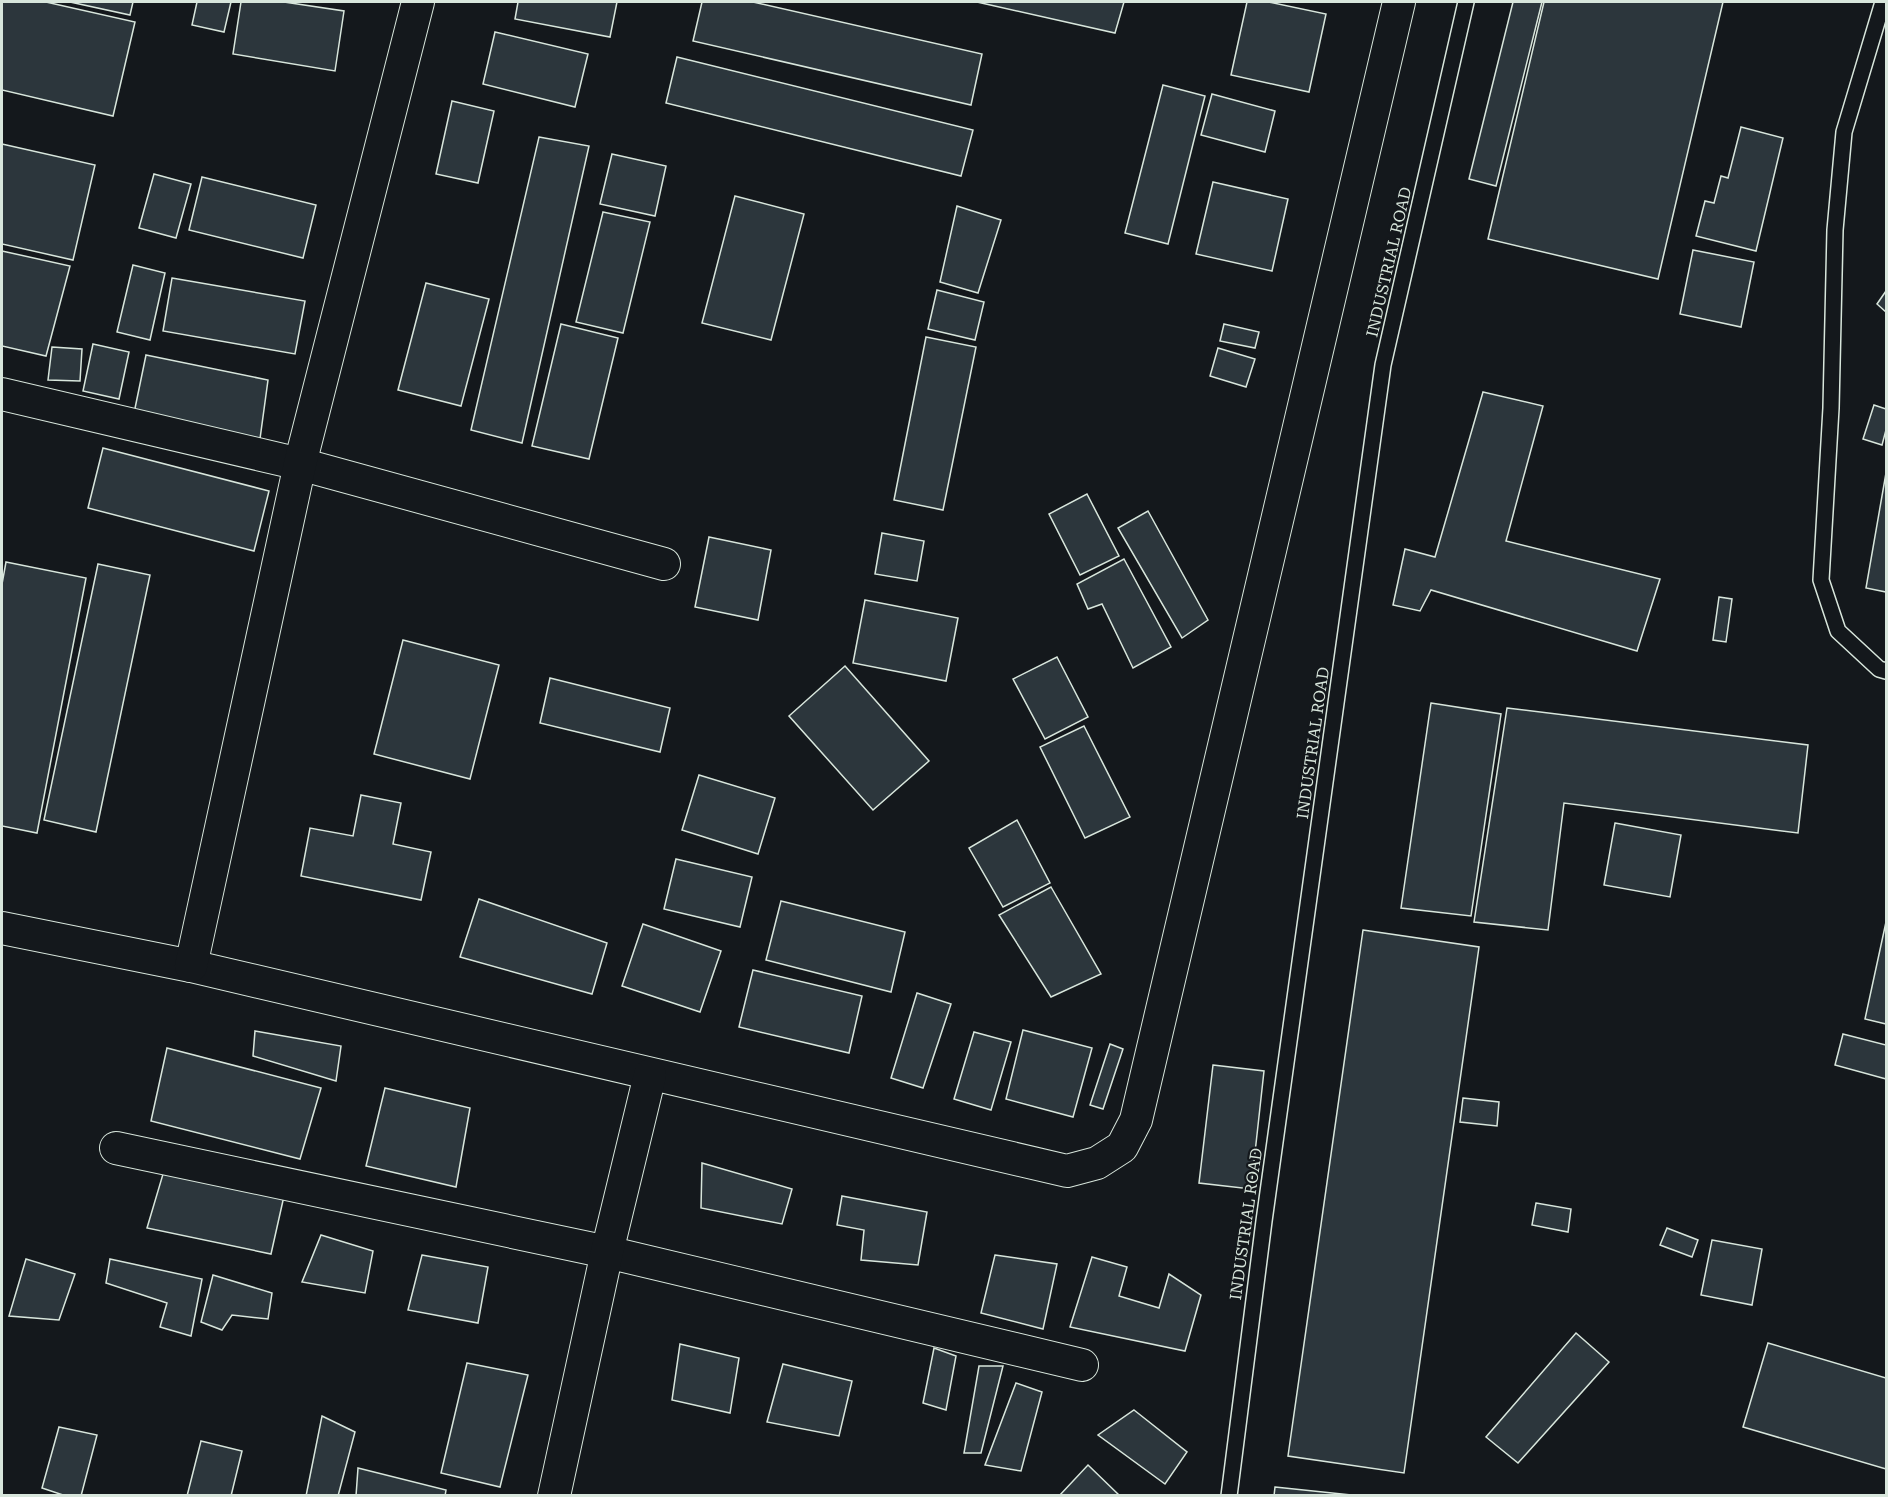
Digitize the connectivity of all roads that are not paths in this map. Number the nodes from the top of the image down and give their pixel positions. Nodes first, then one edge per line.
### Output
1 (418, 2) edge
2 (1399, 2) edge
3 (1466, 2) edge
4 (1883, 2) edge
5 (2, 394) edge
6 (300, 464) junction
7 (664, 564) dead end
8 (1887, 671) edge
9 (2, 928) edge
10 (191, 966) junction
11 (650, 1075) junction
12 (116, 1148) dead end
13 (607, 1252) junction
14 (1082, 1365) dead end
15 (554, 1496) edge
16 (1229, 1496) edge

1 - 6 street
2 - 11 street
3 - 16 lane, INDUSTRIAL ROAD
4 - 8 lane
5 - 6 street
6 - 7 street
6 - 10 street
9 - 10 street
10 - 11 street
11 - 13 street
12 - 13 street
13 - 14 street
13 - 15 street

